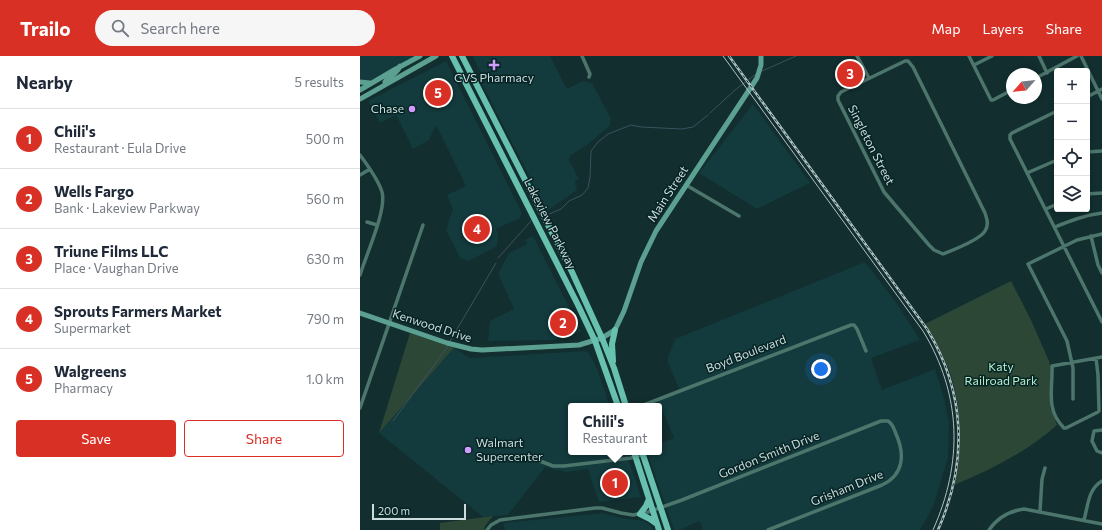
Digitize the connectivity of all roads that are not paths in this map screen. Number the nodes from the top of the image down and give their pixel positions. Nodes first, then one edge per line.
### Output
1 (420, 56) edge
2 (436, 56) edge
3 (452, 56) edge
4 (462, 56) edge
5 (582, 56) edge
6 (761, 56) edge
7 (857, 56) edge
8 (969, 56) edge
9 (992, 56) edge
10 (1038, 56) edge
11 (1077, 56) edge
12 (1081, 56) edge
13 (974, 65) junction
14 (400, 66) junction
15 (1047, 73) junction
16 (1042, 75) edge
17 (589, 77) dead end
18 (869, 78) junction
19 (360, 82) edge
20 (373, 82) junction
21 (383, 85) junction
22 (360, 90) edge
23 (1100, 90) edge
24 (1006, 93) edge
25 (1090, 95) edge
26 (360, 98) edge
27 (1102, 99) edge
28 (1054, 112) edge
29 (495, 121) junction
30 (488, 126) junction
31 (1102, 151) edge
32 (1090, 152) edge
33 (360, 155) edge
34 (1054, 161) edge
35 (370, 169) junction
36 (1028, 173) junction
37 (360, 175) edge
38 (525, 180) junction
39 (517, 184) junction
40 (686, 184) junction
41 (1102, 192) edge
42 (1090, 194) edge
43 (1054, 205) edge
44 (1046, 209) junction
45 (1102, 213) edge
46 (739, 216) dead end
47 (367, 222) dead end
48 (377, 225) junction
49 (423, 225) dead end
50 (1054, 228) junction
51 (1102, 234) edge
52 (1091, 236) junction
53 (1064, 246) junction
54 (560, 249) junction
55 (552, 254) junction
56 (361, 269) edge
57 (1102, 273) edge
58 (360, 275) edge
59 (360, 313) edge
60 (1102, 322) edge
61 (389, 323) junction
62 (615, 330) junction
63 (602, 338) junction
64 (595, 341) junction
65 (866, 351) dead end
66 (1102, 357) edge
67 (1096, 358) junction
68 (1072, 363) junction
69 (614, 368) junction
70 (1073, 399) dead end
71 (617, 403) edge
72 (625, 403) edge
73 (648, 403) edge
74 (360, 408) edge
75 (886, 420) joint
76 (1102, 430) edge
77 (1102, 453) edge
78 (629, 455) edge
79 (635, 455) edge
80 (644, 455) edge
81 (540, 461) dead end
82 (1045, 468) dead end
83 (1102, 481) edge
84 (649, 499) junction
85 (660, 508) junction
86 (653, 511) junction
87 (1040, 511) junction
88 (640, 514) junction
89 (1084, 520) junction
90 (1102, 524) edge
91 (658, 527) edge
92 (487, 530) edge
93 (668, 530) edge
94 (768, 530) edge
95 (989, 530) edge

1 - 14 street
2 - 21 street
3 - 30 main road, Lakeview Parkway
4 - 29 main road, Lakeview Parkway
5 - 17 street
6 - 40 street, Main Street
7 - 18 street
8 - 13 street
9 - 13 street
10 - 15 street
11 - 15 street
12 - 23 street
13 - 24 street
14 - 20 street
14 - 21 street
15 - 16 street
18 - 18 street, Singleton Street
19 - 20 street
20 - 22 street
21 - 26 street
23 - 25 street
23 - 27 street
28 - 36 street
29 - 30 main road
29 - 38 main road, Lakeview Parkway
30 - 39 main road, Lakeview Parkway
31 - 32 street
33 - 35 street
34 - 36 street
35 - 37 street
35 - 48 street
36 - 44 street
38 - 39 main road
38 - 54 main road, Lakeview Parkway
39 - 55 main road, Lakeview Parkway
40 - 46 street
40 - 62 street, Main Street
41 - 42 street
43 - 44 street
44 - 50 street
45 - 50 street
47 - 48 street
48 - 56 street
49 - 61 street
50 - 53 street
51 - 52 street
52 - 53 street
52 - 57 street
53 - 60 street
53 - 68 street
54 - 55 main road
54 - 63 main road, Lakeview Parkway
55 - 64 main road, Lakeview Parkway
56 - 58 street
59 - 61 street, Kenwood Drive
61 - 64 street, Kenwood Drive
61 - 74 street
62 - 63 street
62 - 69 main road
63 - 64 street
63 - 69 main road, Lakeview Parkway
64 - 71 main road, Lakeview Parkway
65 - 73 street, Boyd Boulevard
66 - 67 street
67 - 68 street
67 - 68 street
68 - 70 street
69 - 72 main road, Lakeview Parkway
75 - 85 street, Gordon Smith Drive
75 - 94 street, Grisham Drive
76 - 77 street
78 - 81 street
79 - 84 main road
80 - 85 main road
82 - 87 street
83 - 89 street
84 - 86 main road
84 - 88 main road
85 - 86 street, Gordon Smith Drive
85 - 93 main road
86 - 88 street, Gordon Smith Drive
86 - 91 main road
87 - 89 street
87 - 95 street
88 - 91 main road
88 - 92 street, Gordon Smith Drive
89 - 90 street

